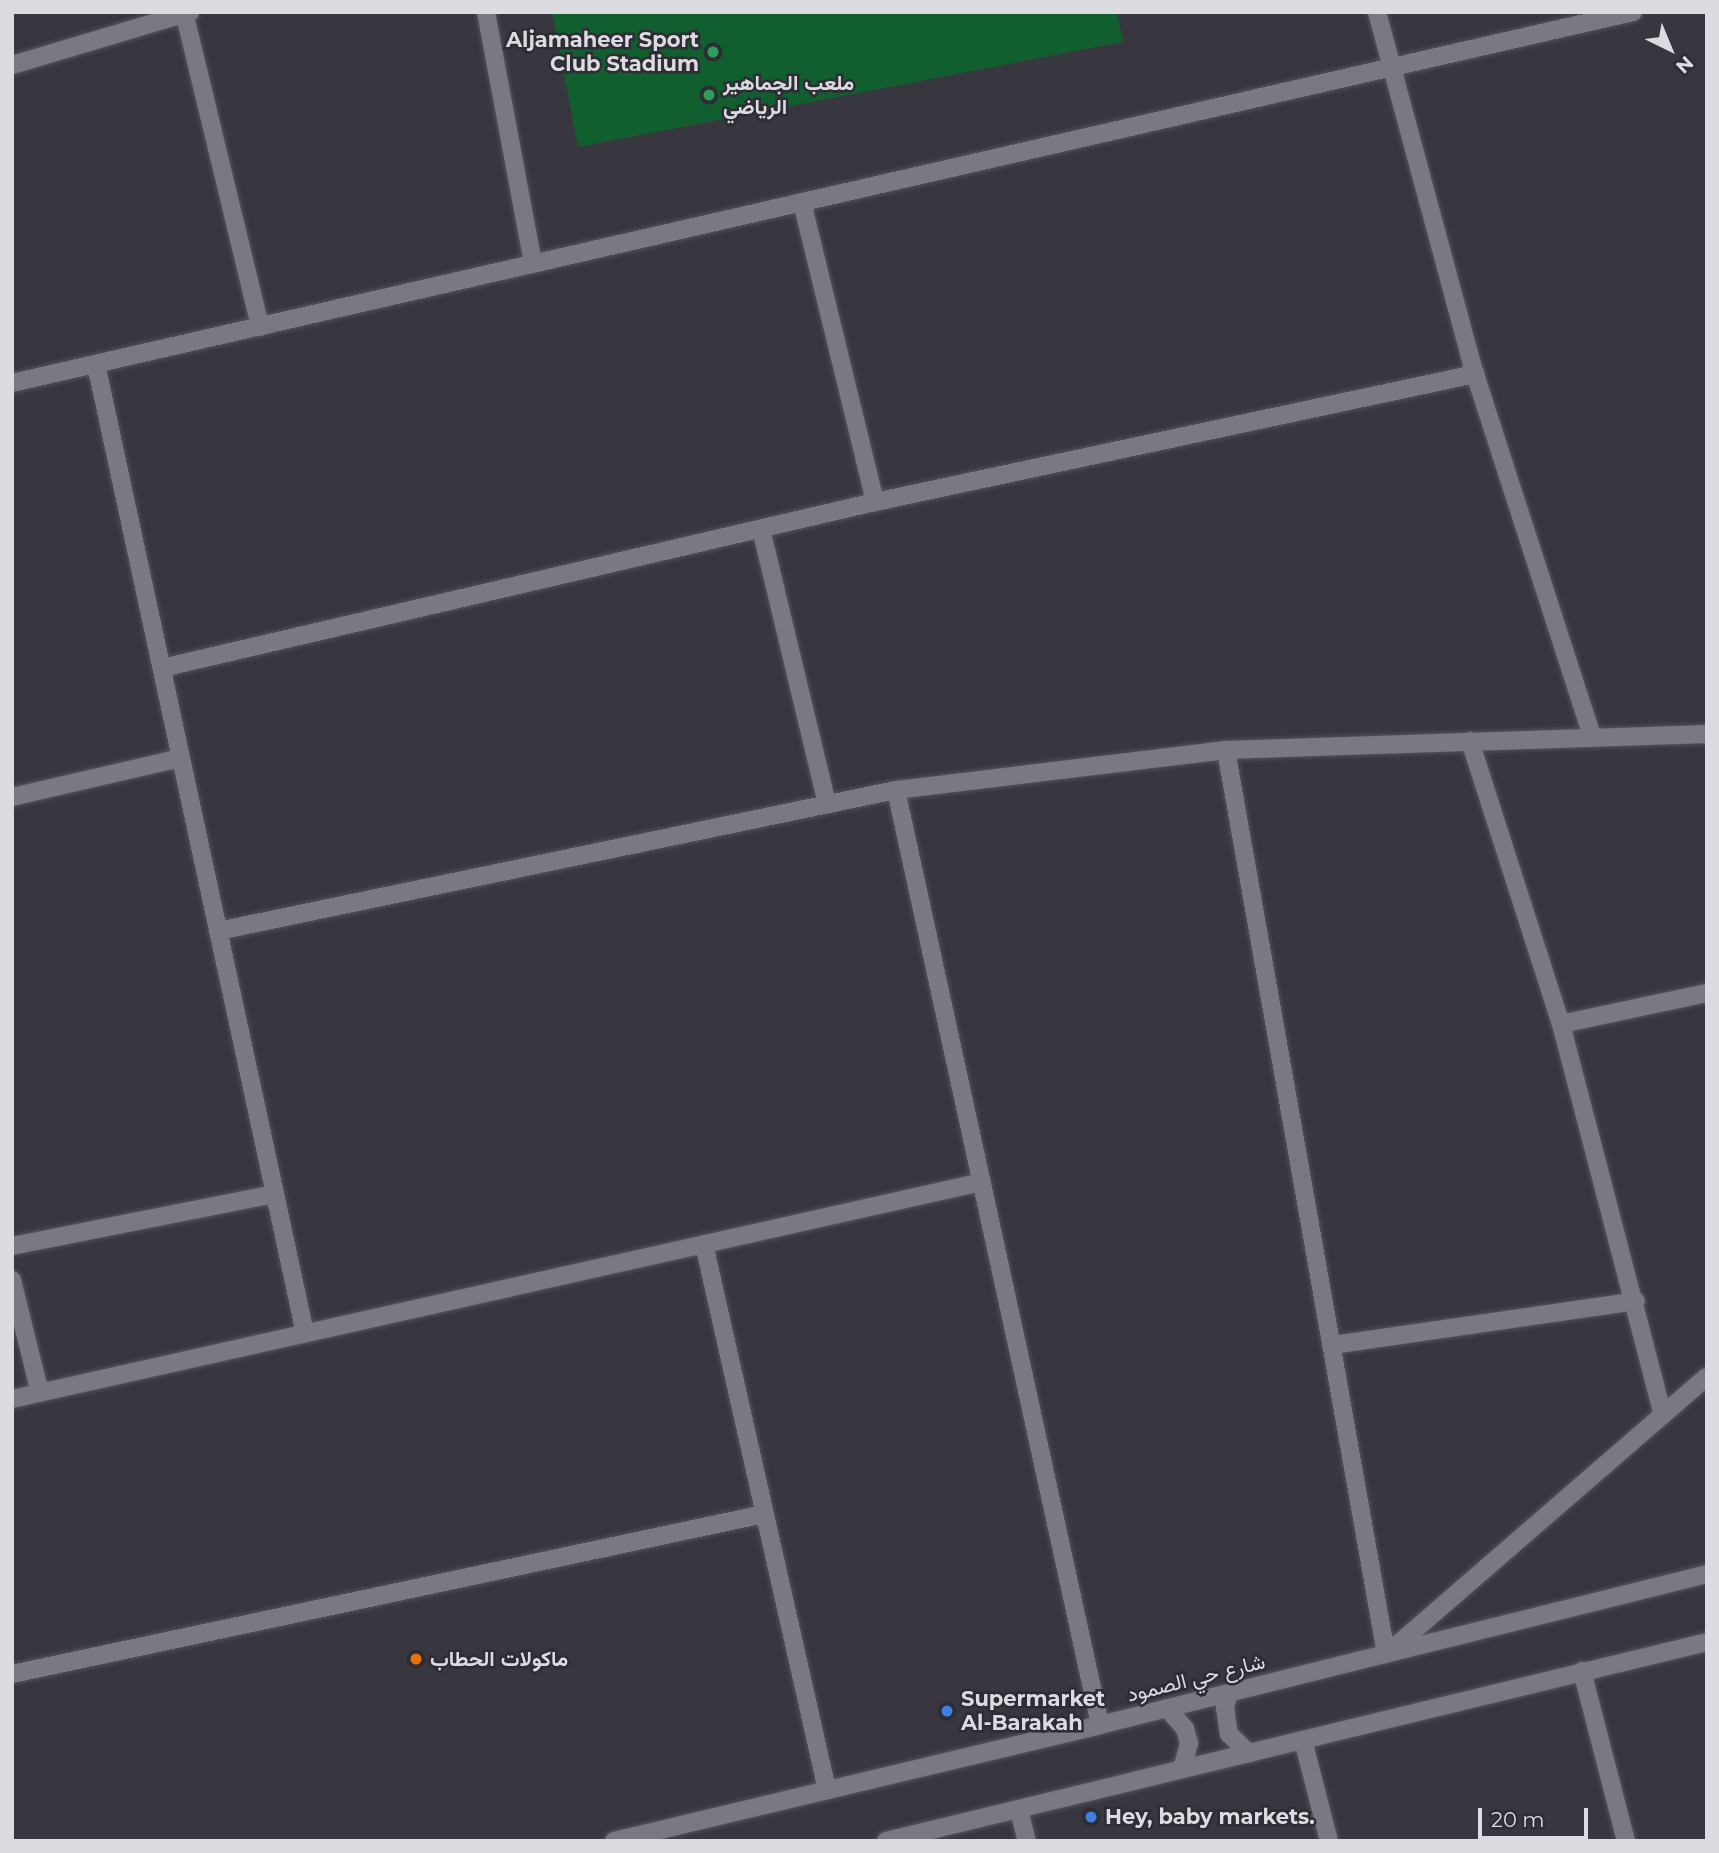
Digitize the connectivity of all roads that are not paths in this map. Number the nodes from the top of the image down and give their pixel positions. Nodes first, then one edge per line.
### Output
1 (486, 12) edge
2 (1377, 12) edge
3 (1633, 12) edge
4 (186, 13) edge
5 (12, 65) edge
6 (1390, 68) junction
7 (802, 202) junction
8 (534, 264) junction
9 (260, 327) junction
10 (96, 364) junction
11 (1475, 373) junction
12 (12, 383) edge
13 (875, 502) junction
14 (761, 529) junction
15 (162, 668) junction
16 (1707, 734) edge
17 (1592, 736) junction
18 (1469, 741) junction
19 (1227, 750) junction
20 (181, 758) junction
21 (896, 790) junction
22 (12, 797) edge
23 (827, 804) junction
24 (218, 930) junction
25 (1707, 993) edge
26 (1561, 1024) junction
27 (982, 1182) junction
28 (275, 1194) junction
29 (704, 1244) junction
30 (12, 1246) edge
31 (12, 1280) edge
32 (1636, 1301) junction
33 (305, 1333) junction
34 (1332, 1345) junction
35 (1707, 1377) edge
36 (40, 1393) junction
37 (12, 1399) edge
38 (1663, 1415) junction
39 (764, 1514) junction
40 (1707, 1574) edge
41 (1707, 1642) edge
42 (1386, 1654) junction
43 (1582, 1671) junction
44 (12, 1674) edge
45 (1229, 1693) junction
46 (1167, 1709) junction
47 (1100, 1725) junction
48 (1303, 1740) junction
49 (1249, 1753) junction
50 (1182, 1769) junction
51 (827, 1790) junction
52 (1019, 1810) junction
53 (614, 1841) edge
54 (886, 1841) edge
55 (1027, 1841) edge
56 (1329, 1841) edge
57 (1626, 1841) edge

1 - 8 street
2 - 6 street
3 - 6 street
4 - 5 street
4 - 9 street
6 - 7 street
6 - 11 street
7 - 8 street
7 - 13 street
8 - 9 street
9 - 10 street
10 - 12 street
10 - 15 street
11 - 13 street
11 - 17 street
13 - 14 street
14 - 15 street
14 - 23 street
15 - 20 street
16 - 17 street
17 - 18 street
18 - 19 street
18 - 26 street
19 - 21 street
19 - 34 street
20 - 22 street
20 - 24 street
21 - 23 street
21 - 27 street
23 - 24 street
24 - 28 street
25 - 26 street
26 - 32 street
27 - 29 street
27 - 47 street
28 - 30 street
28 - 33 street
29 - 33 street
29 - 39 street
31 - 36 street
32 - 34 street
32 - 38 street
33 - 36 street
34 - 42 street
35 - 38 street
36 - 37 street
38 - 42 street
39 - 44 street
39 - 51 street
40 - 42 street, شارع حي الصمود
41 - 43 street
42 - 45 street, شارع حي الصمود
43 - 48 street
43 - 57 street
45 - 46 street, شارع حي الصمود
45 - 49 street
46 - 47 street, شارع حي الصمود
46 - 50 street
47 - 51 street, شارع حي الصمود
48 - 49 street
48 - 56 street
49 - 50 street
50 - 52 street
51 - 53 street, شارع حي الصمود
52 - 54 street
52 - 55 street

